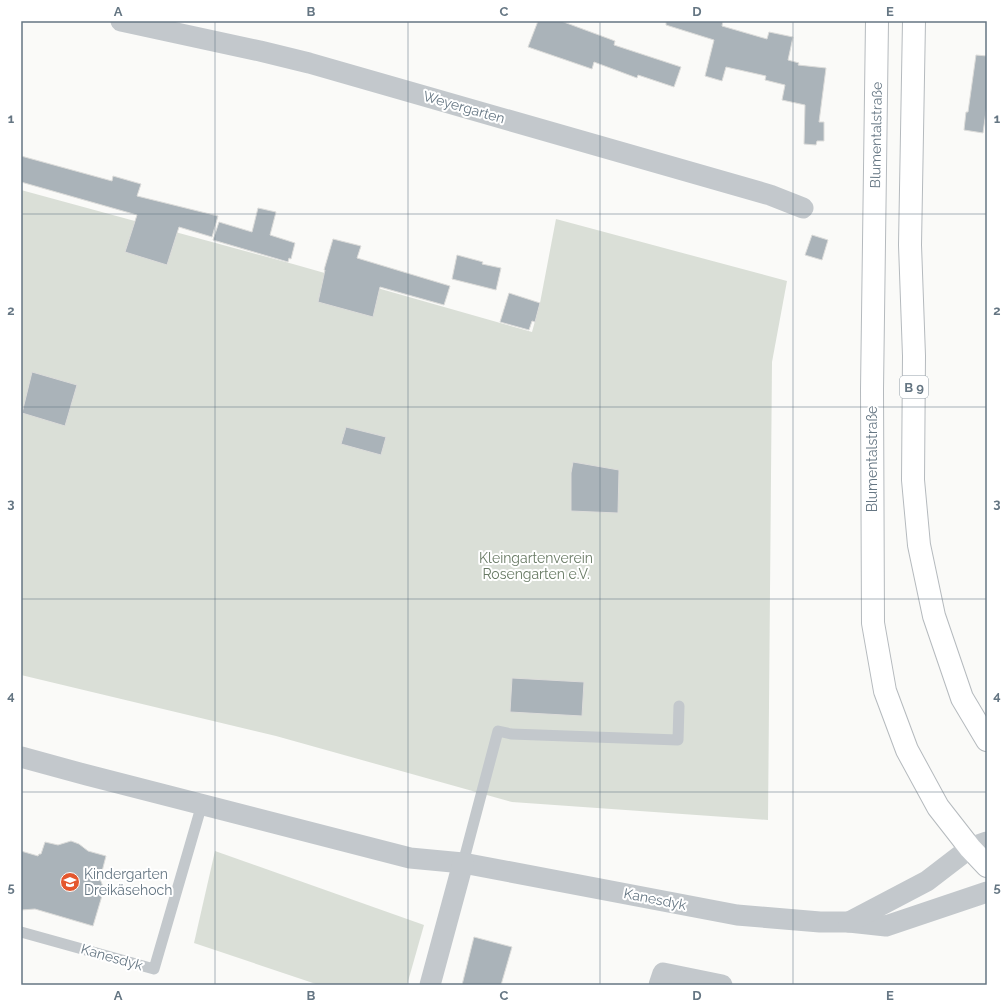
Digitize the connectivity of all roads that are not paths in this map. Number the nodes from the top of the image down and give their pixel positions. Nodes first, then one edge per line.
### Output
1 (121, 21) edge
2 (877, 21) edge
3 (914, 21) edge
4 (803, 208) dead end
5 (679, 706) dead end
6 (987, 740) edge
7 (21, 757) edge
8 (202, 804) junction
9 (978, 845) edge
10 (463, 863) junction
11 (987, 866) edge
12 (987, 892) edge
13 (849, 922) junction
14 (21, 932) edge
15 (430, 985) edge
16 (659, 985) edge
17 (722, 985) edge

1 - 4 street, Weyergarten
2 - 9 main road, Blumentalstraße
3 - 6 main road, B 9
5 - 10 lane
7 - 8 street, Kanesdyk
8 - 10 street, Kanesdyk
8 - 14 lane, Kanesdyk
9 - 11 main road, Blumentalstraße
9 - 13 street, Kanesdyk
10 - 13 street, Kanesdyk
10 - 15 street
12 - 13 street, Kanesdyk
16 - 17 street

